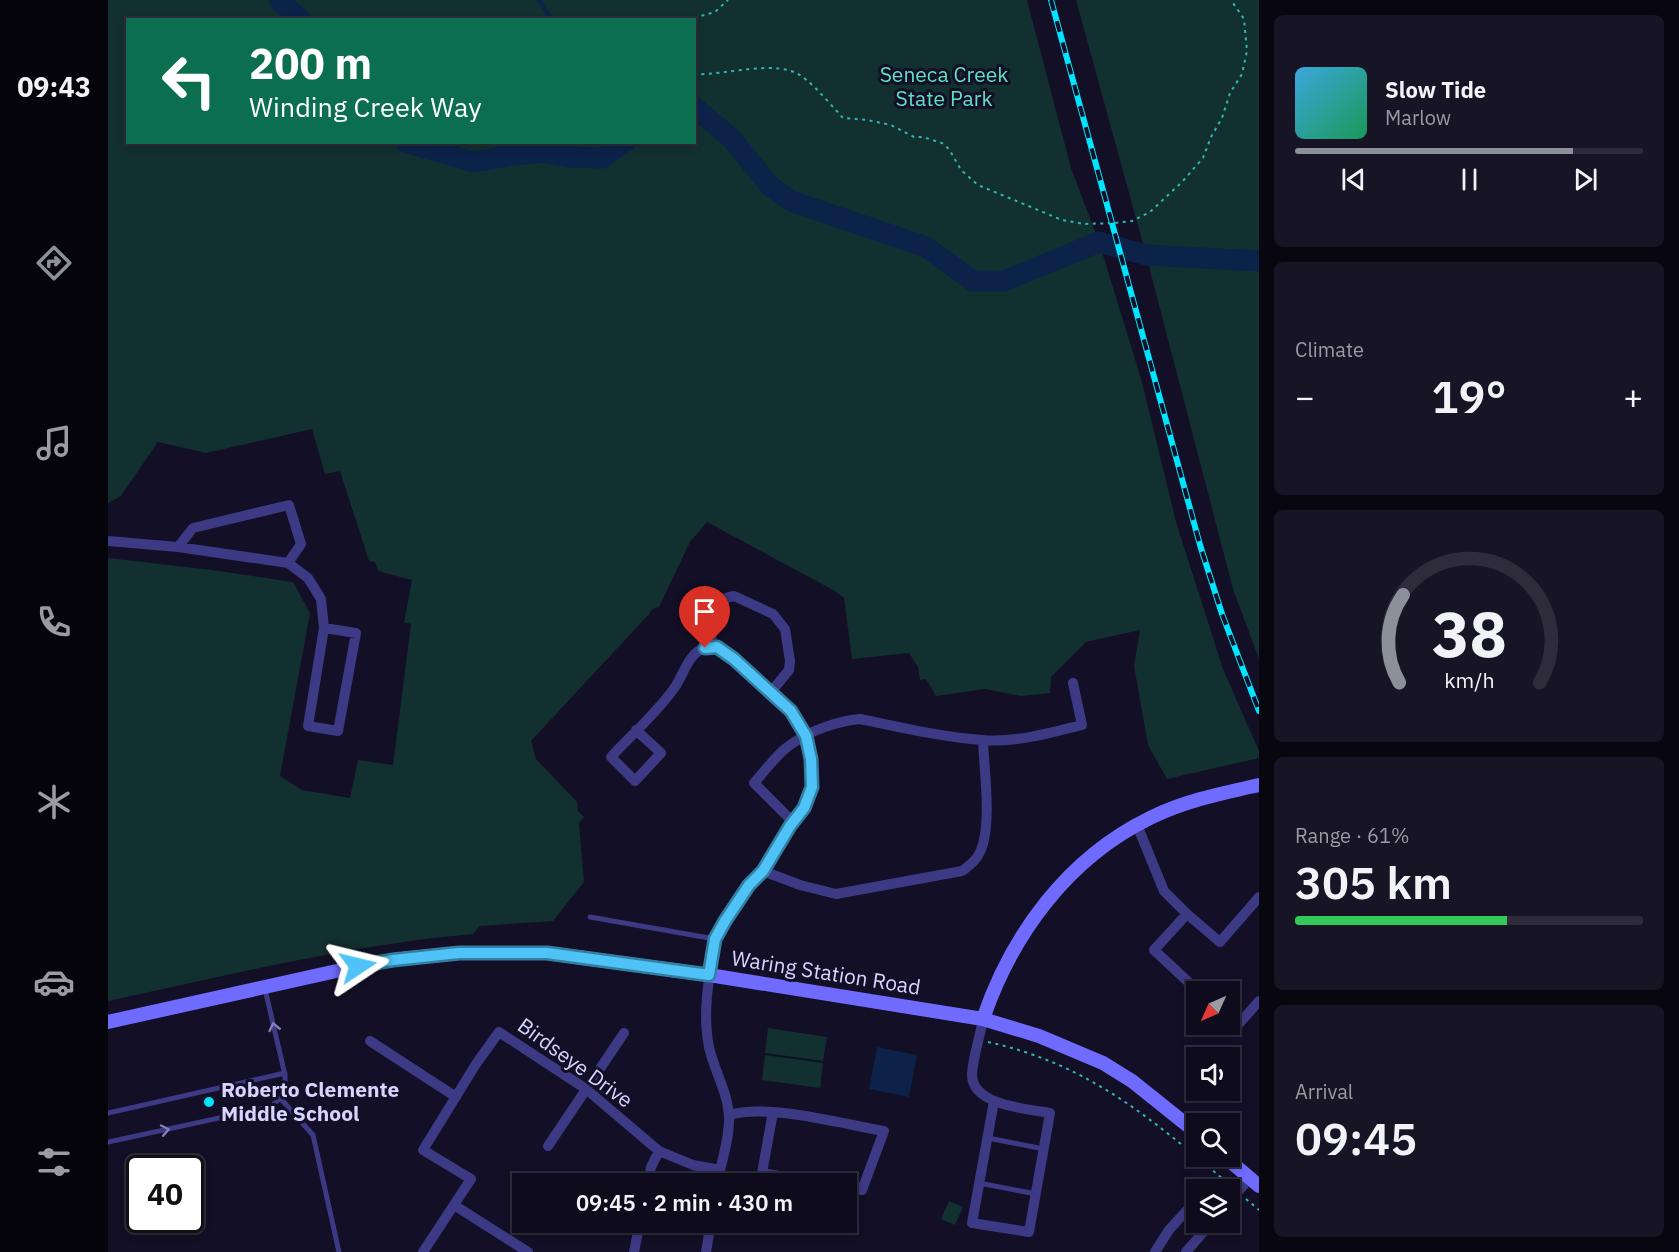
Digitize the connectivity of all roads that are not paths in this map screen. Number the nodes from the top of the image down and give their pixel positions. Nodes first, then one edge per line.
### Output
1 (108, 542) edge
2 (178, 547) junction
3 (288, 563) junction
4 (324, 628) junction
5 (711, 648) junction
6 (1073, 683) dead end
7 (771, 692) junction
8 (636, 730) junction
9 (806, 736) junction
10 (983, 740) junction
11 (1258, 785) edge
12 (793, 822) junction
13 (1137, 825) junction
14 (763, 871) junction
15 (1259, 897) edge
16 (1187, 914) junction
17 (590, 917) dead end
18 (715, 939) junction
19 (709, 975) junction
20 (1187, 981) edge
21 (264, 987) junction
22 (1259, 1001) edge
23 (983, 1019) junction
24 (108, 1022) edge
25 (1240, 1023) edge
26 (624, 1033) dead end
27 (370, 1041) dead end
28 (285, 1073) junction
29 (586, 1089) junction
30 (456, 1096) junction
31 (281, 1099) junction
32 (994, 1101) junction
33 (773, 1112) junction
34 (108, 1113) edge
35 (729, 1115) junction
36 (1186, 1124) edge
37 (988, 1138) junction
38 (108, 1142) edge
39 (548, 1146) dead end
40 (1044, 1149) junction
41 (659, 1151) junction
42 (1237, 1167) edge
43 (720, 1170) junction
44 (650, 1173) edge
45 (719, 1173) edge
46 (762, 1173) edge
47 (1254, 1182) edge
48 (979, 1184) junction
49 (857, 1189) edge
50 (1240, 1191) edge
51 (1036, 1194) junction
52 (454, 1205) junction
53 (1186, 1211) edge
54 (638, 1233) edge
55 (709, 1233) edge
56 (1202, 1233) edge
57 (339, 1252) edge
58 (423, 1252) edge
59 (528, 1252) edge
60 (634, 1252) edge
61 (706, 1252) edge
62 (1155, 1252) edge
63 (1186, 1252) edge

1 - 2 street
2 - 3 street
2 - 3 street
3 - 4 street
4 - 4 street
5 - 7 street
5 - 7 street
5 - 8 street
6 - 10 street
7 - 9 street
8 - 8 street
9 - 10 street
9 - 12 street
9 - 12 street
10 - 14 street
11 - 13 street
12 - 14 street
13 - 16 street
13 - 23 street
14 - 18 street
15 - 16 street
16 - 20 street
17 - 18 lane
18 - 19 street
19 - 21 street, Waring Station Road
19 - 23 street, Waring Station Road
19 - 35 street
21 - 24 street, Waring Station Road
28 -> 21 lane
22 - 25 street
23 - 32 street
23 - 36 street, Waring Station Road
26 - 29 street
27 - 30 street
28 - 31 lane
28 - 34 lane
29 - 30 street, Birdseye Drive
29 - 39 street
29 - 41 street, Birdseye Drive
30 - 52 street, Birdseye Drive
38 -> 31 lane
31 - 57 lane
32 - 37 street
32 - 40 street
33 - 35 street
33 - 46 street
33 - 49 street
35 - 43 street
37 - 40 lane
37 - 48 street
40 - 51 street
41 - 43 street, Birdseye Drive
41 - 44 street
42 - 47 street
43 - 45 street
47 - 50 street
48 - 51 lane
48 - 51 street
52 - 58 street, Birdseye Drive
52 - 59 street
53 - 62 street
54 - 60 street
55 - 61 street
56 - 63 street

